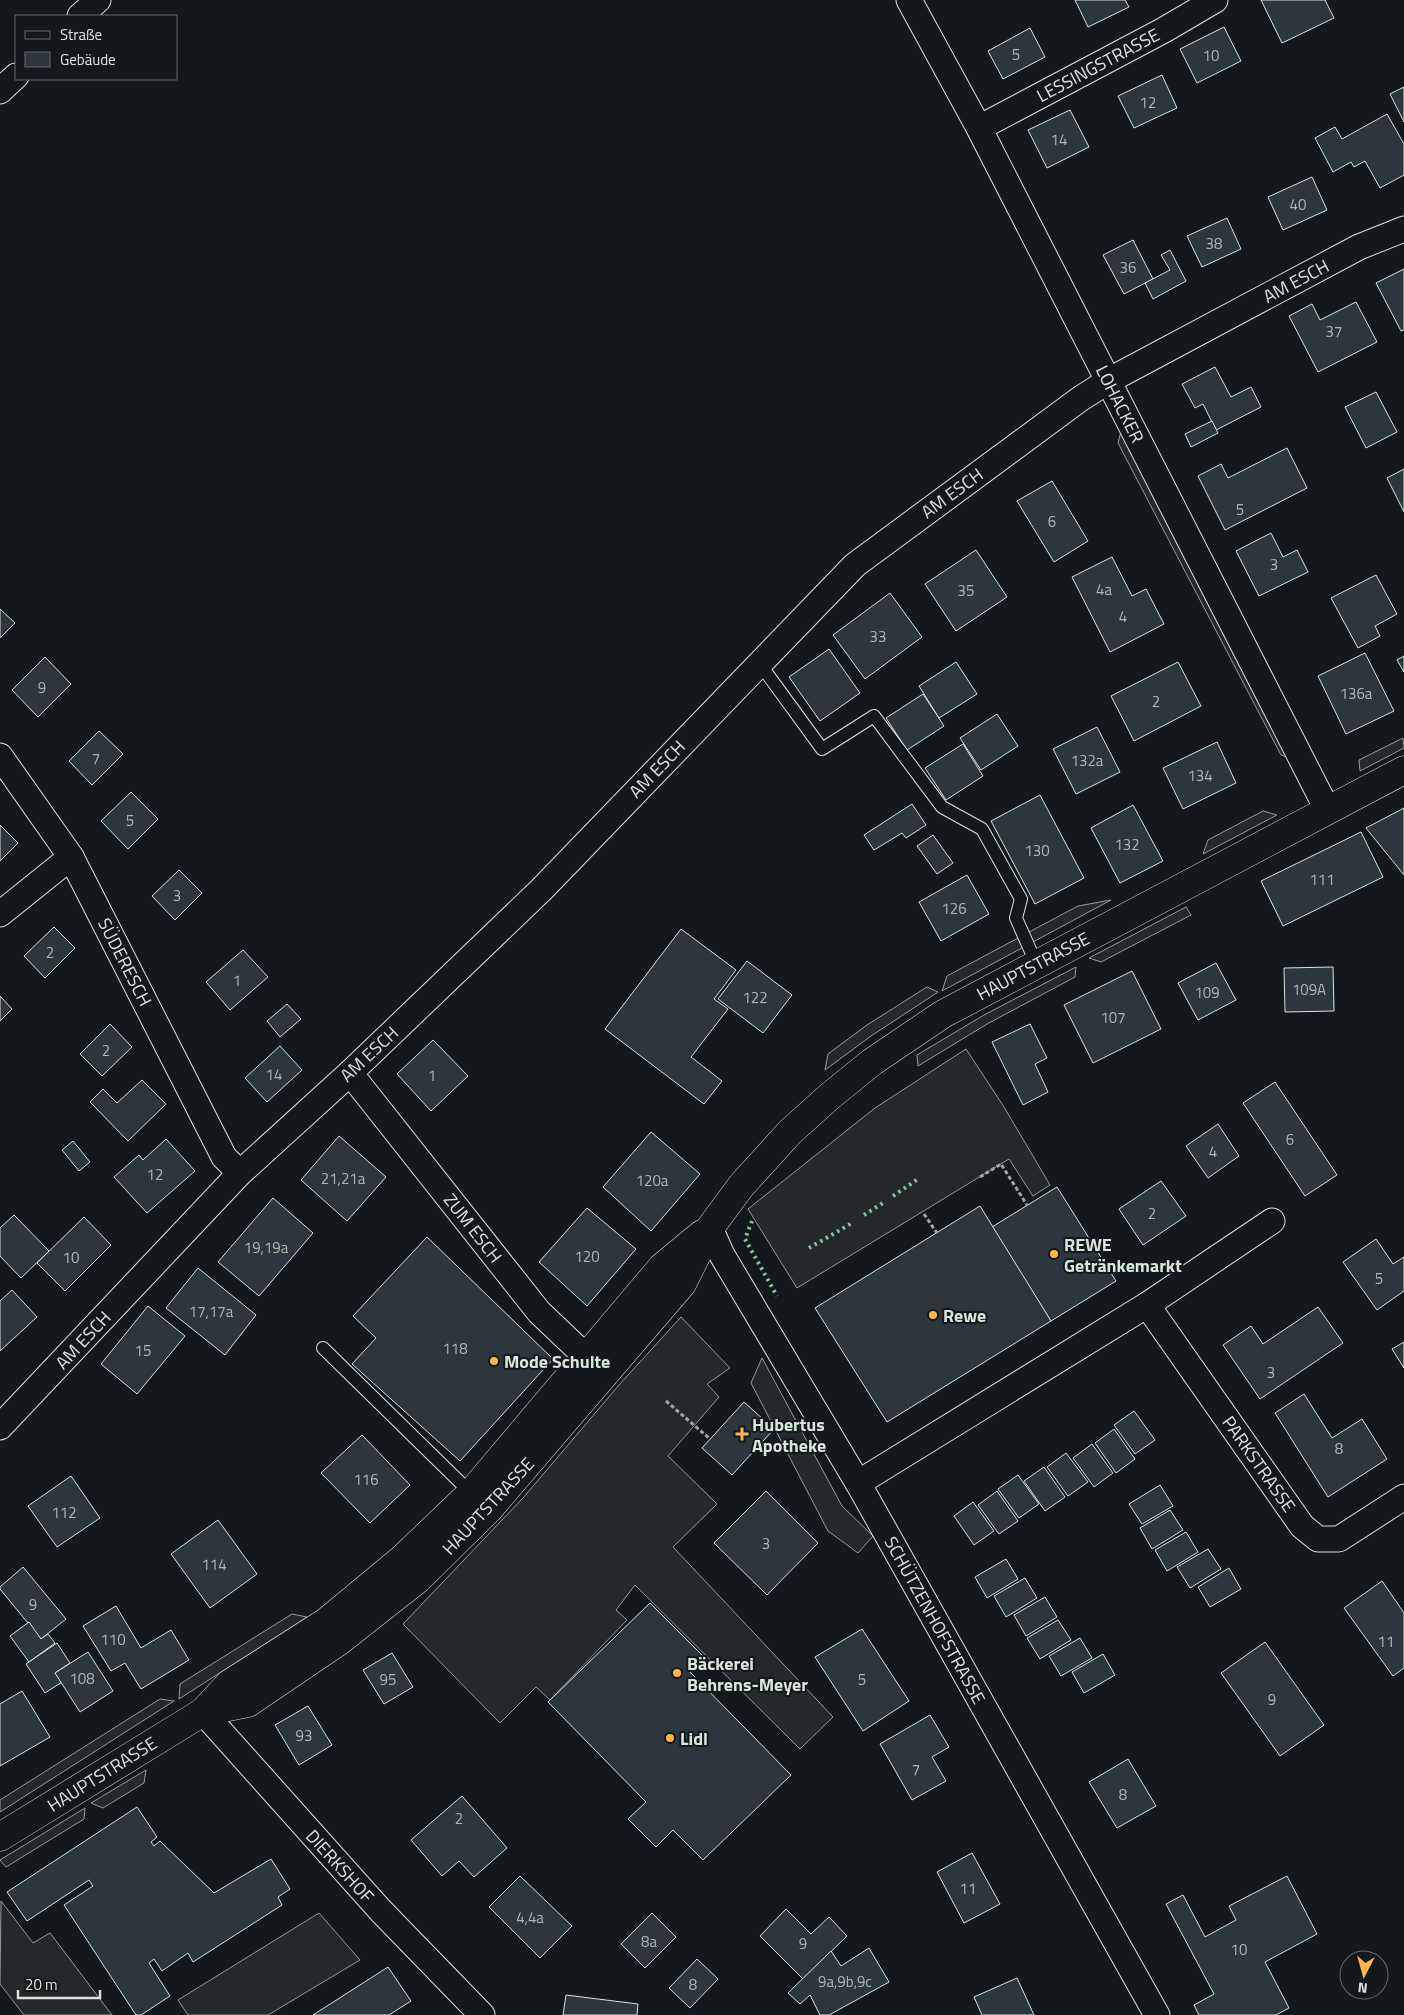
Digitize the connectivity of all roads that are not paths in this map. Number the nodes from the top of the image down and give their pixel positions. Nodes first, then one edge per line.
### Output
1 (98, 0) edge
2 (909, 0) edge
3 (1215, 0) edge
4 (81, 15) edge
5 (15, 77) edge
6 (0, 91) edge
7 (979, 128) junction
8 (1404, 229) edge
9 (1108, 380) junction
10 (760, 664) junction
11 (0, 756) edge
12 (1404, 770) edge
13 (1327, 810) junction
14 (71, 857) junction
15 (0, 914) edge
16 (1036, 963) junction
17 (350, 1073) junction
18 (240, 1173) junction
19 (1272, 1221) dead end
20 (710, 1228) junction
21 (1147, 1305) junction
22 (323, 1348) dead end
23 (595, 1366) junction
24 (0, 1427) edge
25 (858, 1483) junction
26 (1404, 1497) edge
27 (480, 1501) junction
28 (203, 1712) junction
29 (0, 1836) edge
30 (482, 2015) edge
31 (1157, 2015) edge

1 - 4 street
2 - 7 street, LOHACKER
3 - 7 street, LESSINGSTRASSE
5 - 6 street
7 - 9 street, LOHACKER
8 - 9 street, AM ESCH
9 - 10 street, AM ESCH
9 - 13 street, LOHACKER
10 - 16 lane
10 - 17 street, AM ESCH
11 - 14 street, SÜDERESCH
12 - 13 main road, HAUPTSTRASSE
13 - 16 main road, HAUPTSTRASSE
14 - 15 street
14 - 18 street, SÜDERESCH
16 - 20 main road, HAUPTSTRASSE
17 - 18 street, AM ESCH
17 - 23 street, ZUM ESCH
18 - 24 street, AM ESCH
19 - 21 street
20 - 23 main road, HAUPTSTRASSE
20 - 25 street, SCHÜTZENHOFSTRASSE
21 - 25 street
21 - 26 street, PARKSTRASSE
22 - 27 lane
23 - 27 main road, HAUPTSTRASSE
25 - 31 street, SCHÜTZENHOFSTRASSE
27 - 28 main road, HAUPTSTRASSE
28 - 29 main road, HAUPTSTRASSE
28 - 30 street, DIERKSHOF

